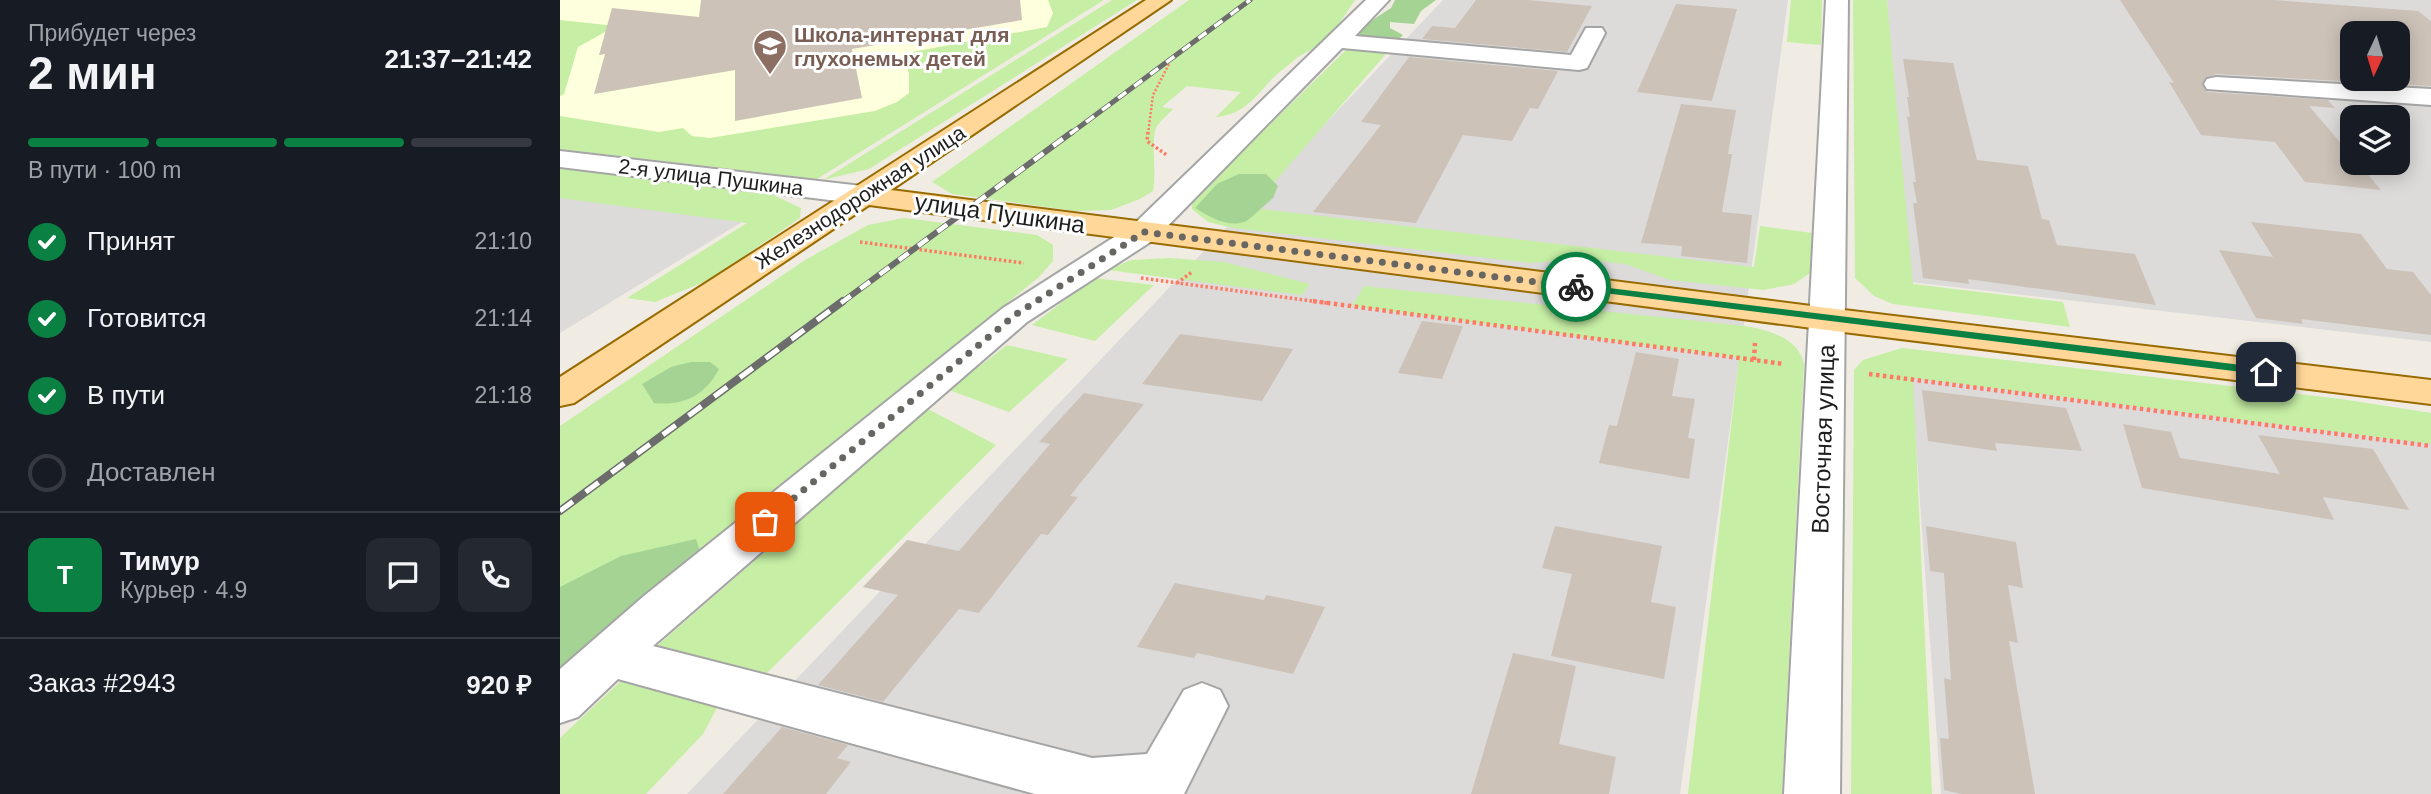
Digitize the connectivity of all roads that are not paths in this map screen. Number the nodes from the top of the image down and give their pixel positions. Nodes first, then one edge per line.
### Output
1 (1160, 0) edge
2 (1378, 0) edge
3 (1837, 0) edge
4 (1594, 33) dead end
5 (1337, 41) junction
6 (2216, 84) dead end
7 (2431, 97) edge
8 (560, 159) edge
9 (862, 195) junction
10 (1144, 232) junction
11 (1827, 319) junction
12 (2431, 392) edge
13 (560, 394) edge
14 (610, 656) junction
15 (560, 701) edge
16 (1202, 706) dead end
17 (1812, 794) edge

1 - 9 main road, Железнодорожная улица
2 - 5 street
3 - 11 street, Восточная улица
4 - 5 street
5 - 10 street
6 - 7 street
8 - 9 street, 2-я улица Пушкина
9 - 10 main road, улица Пушкина
9 - 13 main road, Железнодорожная улица
10 - 11 main road, улица Пушкина
10 - 14 street
11 - 12 main road, улица Пушкина
11 - 17 street, Восточная улица
14 - 15 street
14 - 16 street

